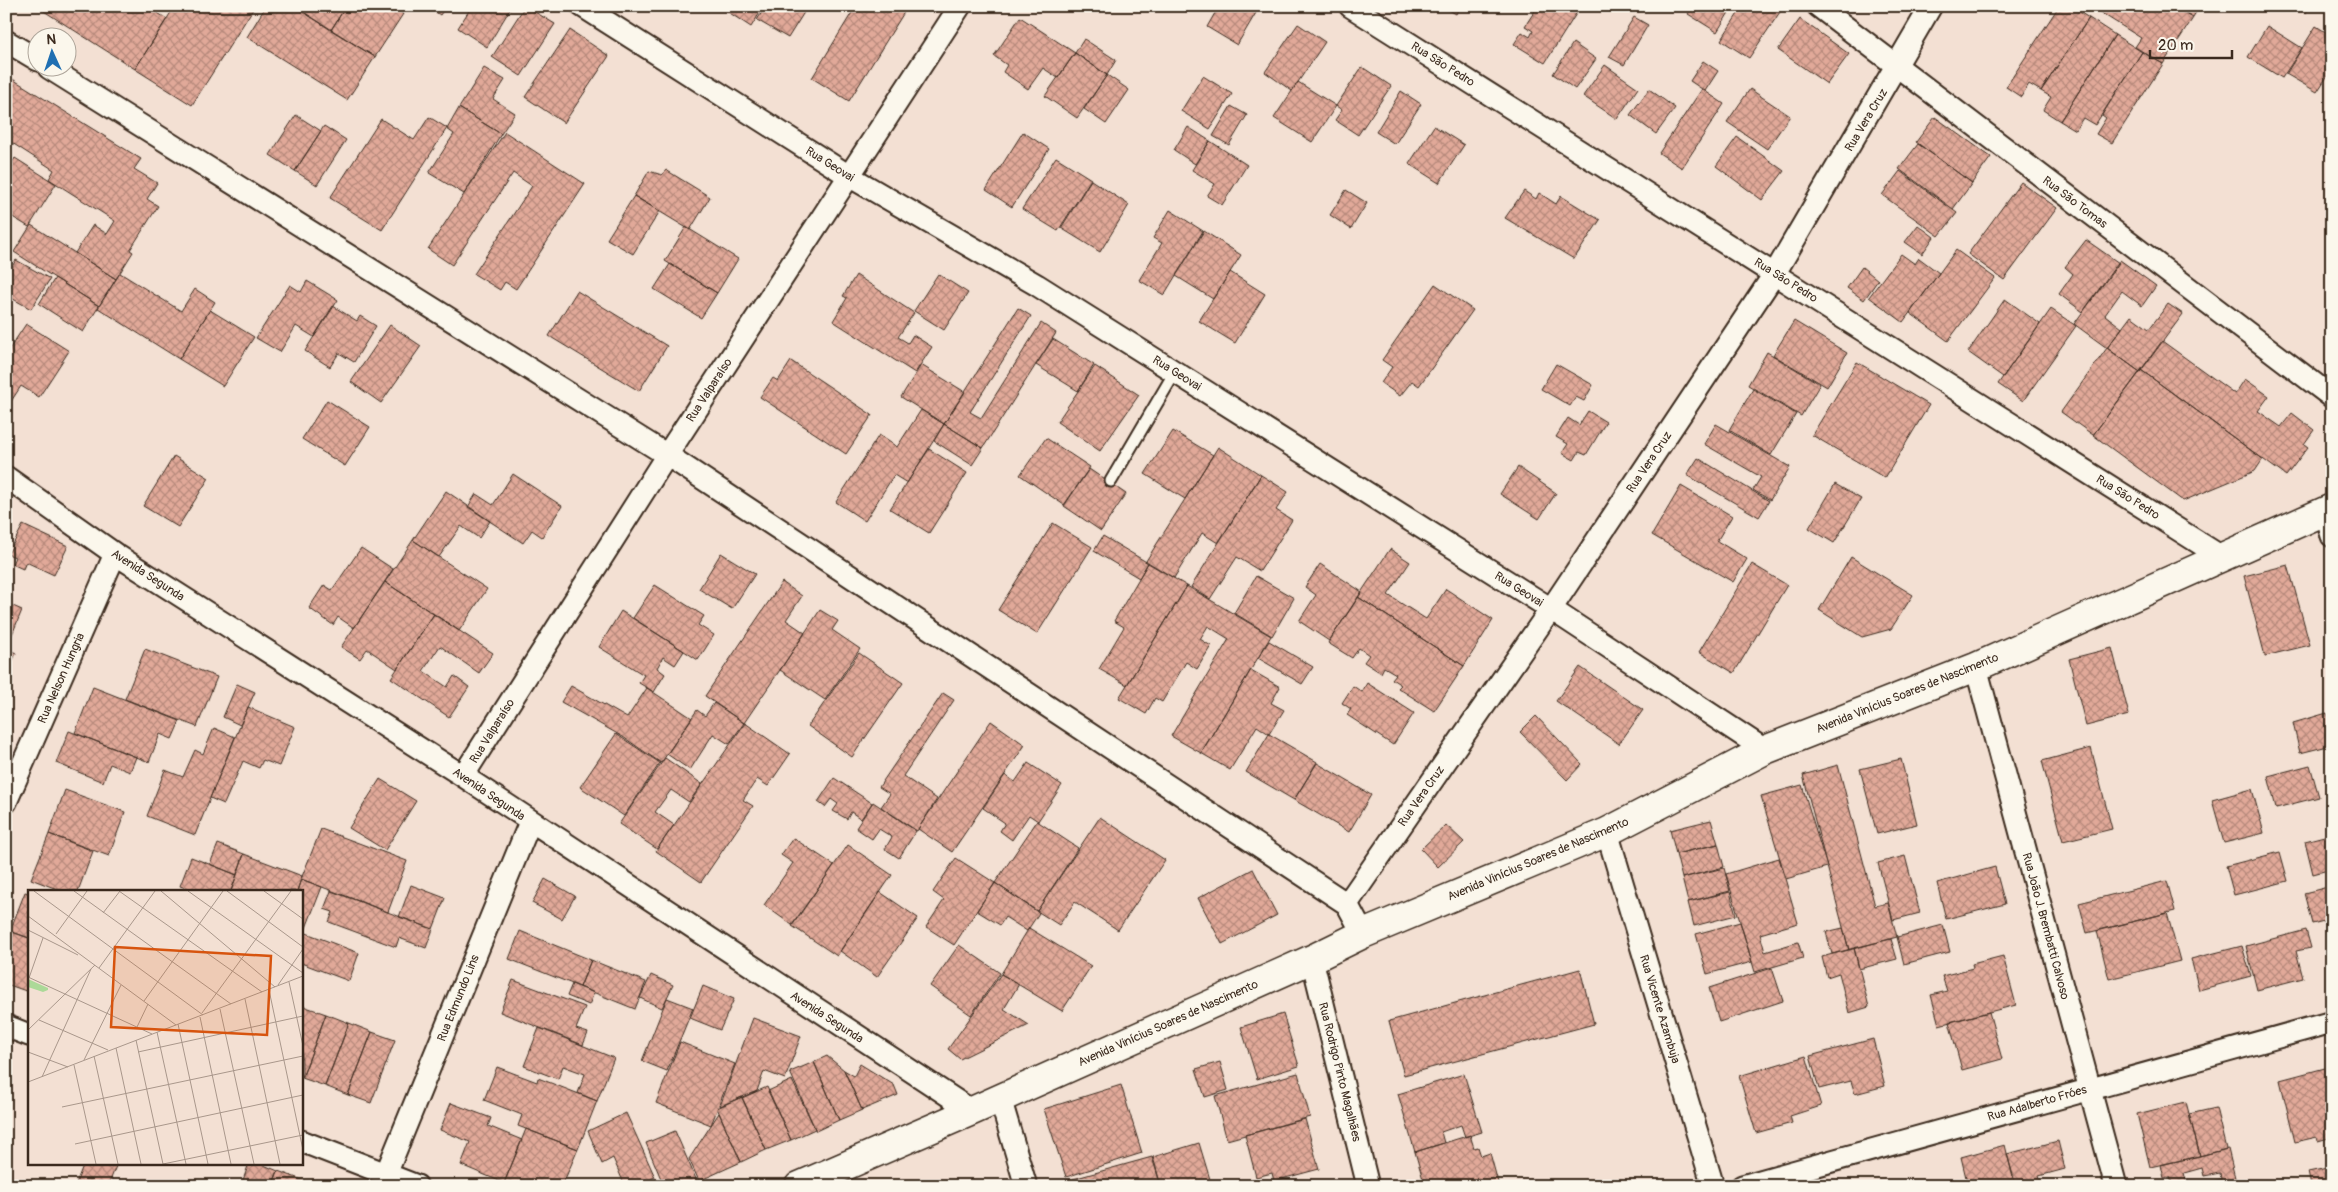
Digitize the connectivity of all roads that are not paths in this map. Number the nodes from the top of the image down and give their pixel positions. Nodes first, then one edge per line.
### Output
1 (582, 6) edge
2 (960, 6) edge
3 (1350, 6) edge
4 (1818, 6) edge
5 (1931, 6) edge
6 (6, 41) edge
7 (28, 54) edge
8 (1897, 66) junction
9 (65, 78) edge
10 (849, 176) junction
11 (1775, 273) junction
12 (1175, 372) junction
13 (2332, 397) edge
14 (666, 455) junction
15 (6, 477) edge
16 (1111, 481) dead end
17 (2330, 518) edge
18 (115, 554) junction
19 (2220, 556) junction
20 (1551, 609) junction
21 (1976, 667) junction
22 (1765, 750) junction
23 (463, 776) junction
24 (6, 802) edge
25 (530, 822) junction
26 (1607, 832) junction
27 (1346, 904) junction
28 (1363, 934) junction
29 (1312, 959) junction
30 (2332, 1022) edge
31 (6, 1026) edge
32 (28, 1035) edge
33 (2091, 1088) junction
34 (1000, 1098) junction
35 (972, 1111) junction
36 (302, 1141) edge
37 (386, 1174) junction
38 (417, 1186) edge
39 (799, 1186) edge
40 (1026, 1186) edge
41 (1368, 1186) edge
42 (1713, 1186) edge
43 (1742, 1186) edge
44 (2116, 1186) edge

1 - 10 street, Rua Geovai
2 - 10 street, Rua Valparaíso
3 - 11 street, Rua São Pedro
4 - 8 street, Rua São Tomas
5 - 8 street, Rua Vera Cruz
6 - 7 street
8 - 11 street, Rua Vera Cruz
8 - 13 street, Rua São Tomas
9 - 14 street
10 - 12 street, Rua Geovai
10 - 14 street, Rua Valparaíso
11 - 19 street, Rua São Pedro
11 - 20 street, Rua Vera Cruz
12 - 16 lane
12 - 20 street, Rua Geovai
14 - 23 street, Rua Valparaíso
14 - 27 street
15 - 18 street, Avenida Segunda
17 - 19 street, Avenida Vinícius Soares de Nascimento
18 - 23 street, Avenida Segunda
18 - 24 street, Rua Nelson Hungria
19 - 21 street, Avenida Vinícius Soares de Nascimento
20 - 22 street, Rua Geovai
20 - 27 street, Rua Vera Cruz
21 - 22 street, Avenida Vinícius Soares de Nascimento
21 - 33 street, Rua João J. Brembatti Calvoso
22 - 26 street, Avenida Vinícius Soares de Nascimento
23 - 25 street, Avenida Segunda
25 - 35 street, Avenida Segunda
25 - 37 street, Rua Edmundo Lins
26 - 28 street, Avenida Vinícius Soares de Nascimento
26 - 42 street, Rua Vicente Azambuja
27 - 28 street
28 - 29 street, Avenida Vinícius Soares de Nascimento
29 - 34 street, Avenida Vinícius Soares de Nascimento
29 - 41 street, Rua Rodrigo Pinto Magalhães
30 - 33 street, Rua Adalberto Fróes
31 - 32 street
33 - 43 street, Rua Adalberto Fróes
33 - 44 street, Rua João J. Brembatti Calvoso
34 - 35 street, Avenida Vinícius Soares de Nascimento
34 - 40 street
35 - 39 street, Avenida Vinícius Soares de Nascimento
36 - 37 street
37 - 38 street

